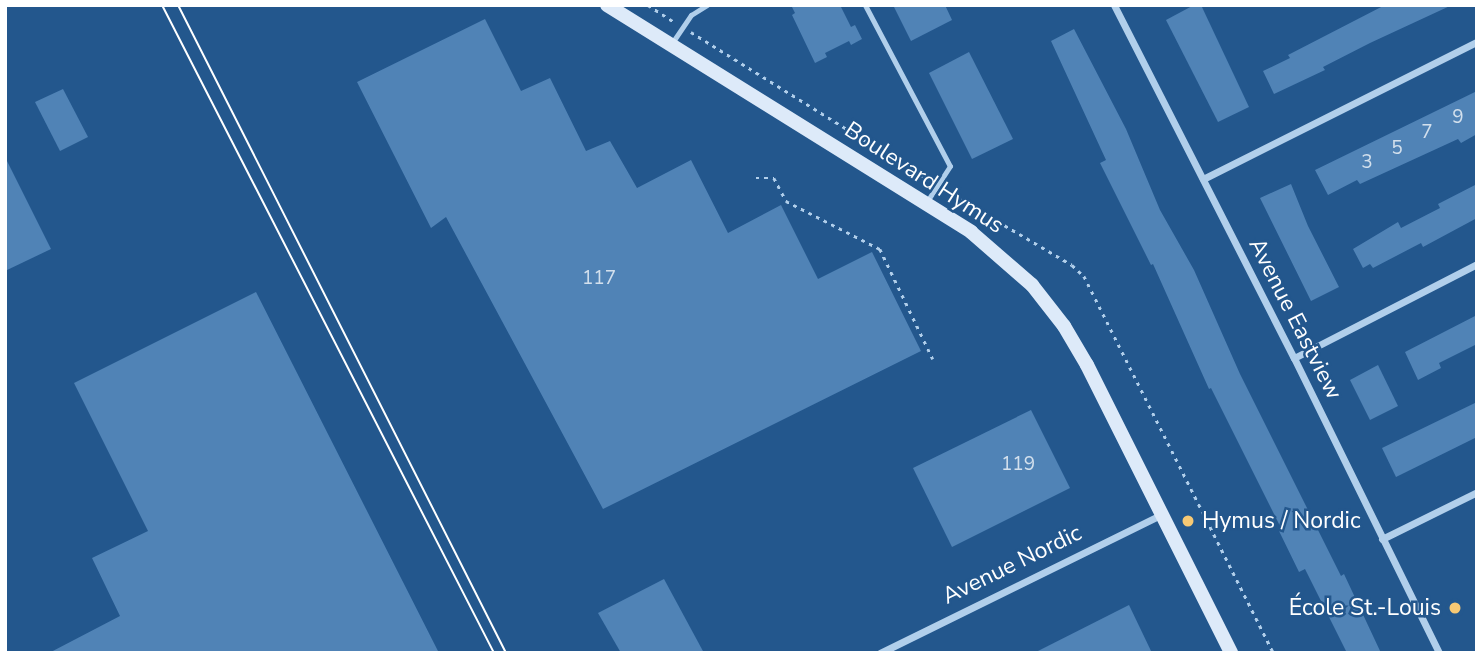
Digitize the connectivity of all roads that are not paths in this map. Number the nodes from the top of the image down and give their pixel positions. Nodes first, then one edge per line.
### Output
1 (607, 5) edge
2 (707, 5) edge
3 (865, 5) edge
4 (1114, 5) edge
5 (1477, 42) edge
6 (671, 45) junction
7 (1203, 179) junction
8 (926, 203) junction
9 (1477, 264) edge
10 (1294, 358) junction
11 (1477, 492) edge
12 (1163, 514) junction
13 (1382, 539) junction
14 (880, 653) edge
15 (1231, 653) edge
16 (1438, 653) edge

1 - 6 street, Boulevard Hymus
2 - 6 lane
3 - 8 lane
4 - 7 street, Avenue Eastview
5 - 7 street
6 - 8 street, Boulevard Hymus
7 - 10 street, Avenue Eastview
8 - 12 street, Boulevard Hymus
9 - 10 street
10 - 13 street, Avenue Eastview
11 - 13 street
12 - 14 street, Avenue Nordic
12 - 15 street, Boulevard Hymus
13 - 16 street, Avenue Eastview

